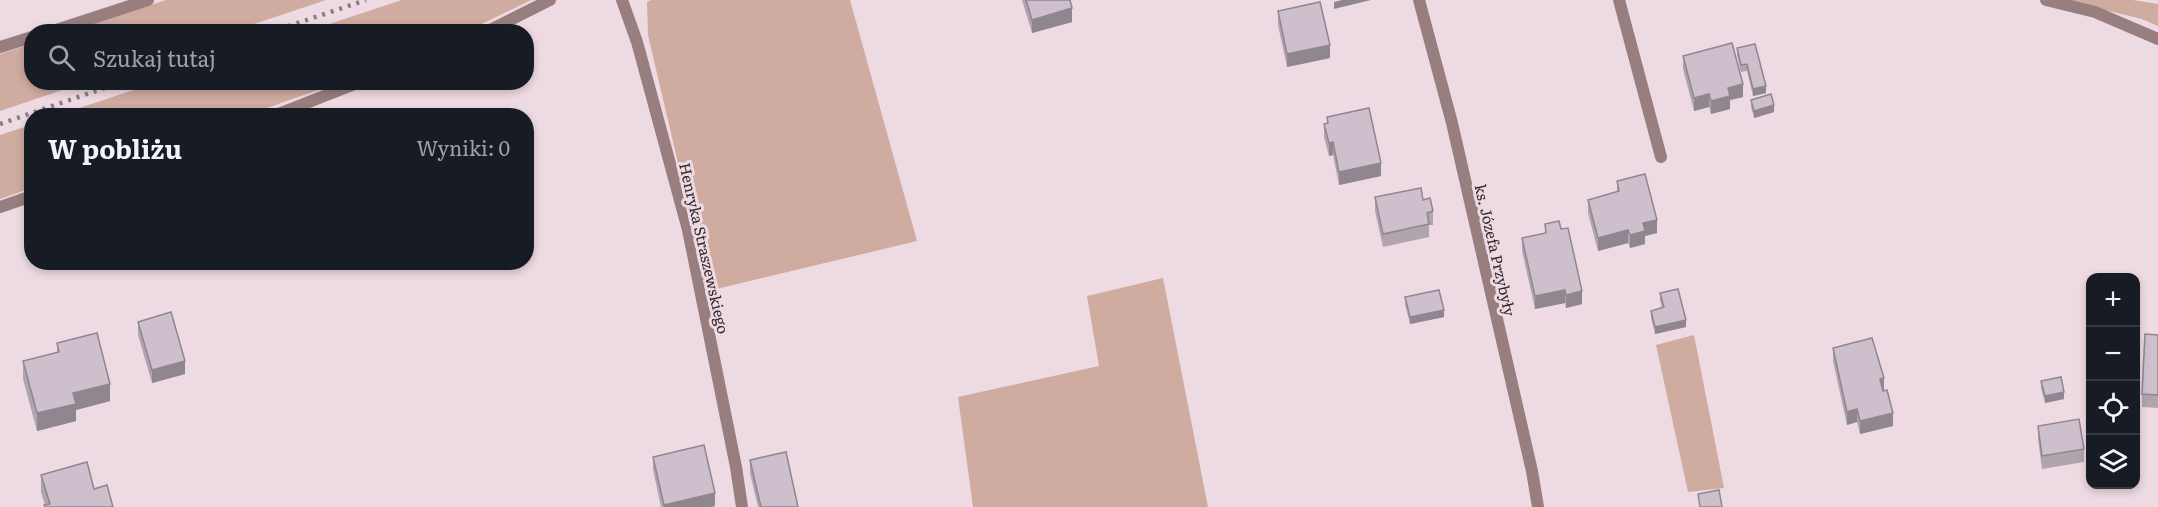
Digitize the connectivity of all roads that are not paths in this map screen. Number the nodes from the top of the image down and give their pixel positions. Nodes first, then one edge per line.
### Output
1 (148, 0) edge
2 (550, 0) edge
3 (622, 0) edge
4 (1419, 0) edge
5 (1619, 0) edge
6 (2046, 0) edge
7 (74, 24) edge
8 (502, 24) edge
9 (2158, 39) edge
10 (24, 40) edge
11 (0, 47) edge
12 (340, 90) edge
13 (293, 108) edge
14 (1661, 157) dead end
15 (24, 199) edge
16 (0, 207) edge
17 (742, 507) edge
18 (1538, 507) edge

1 - 7 street
2 - 8 street
3 - 17 street, Henryka Straszewskiego
4 - 18 street, ks. Józefa Przybyły
5 - 14 street
6 - 9 street
10 - 11 street
12 - 13 street
15 - 16 street

